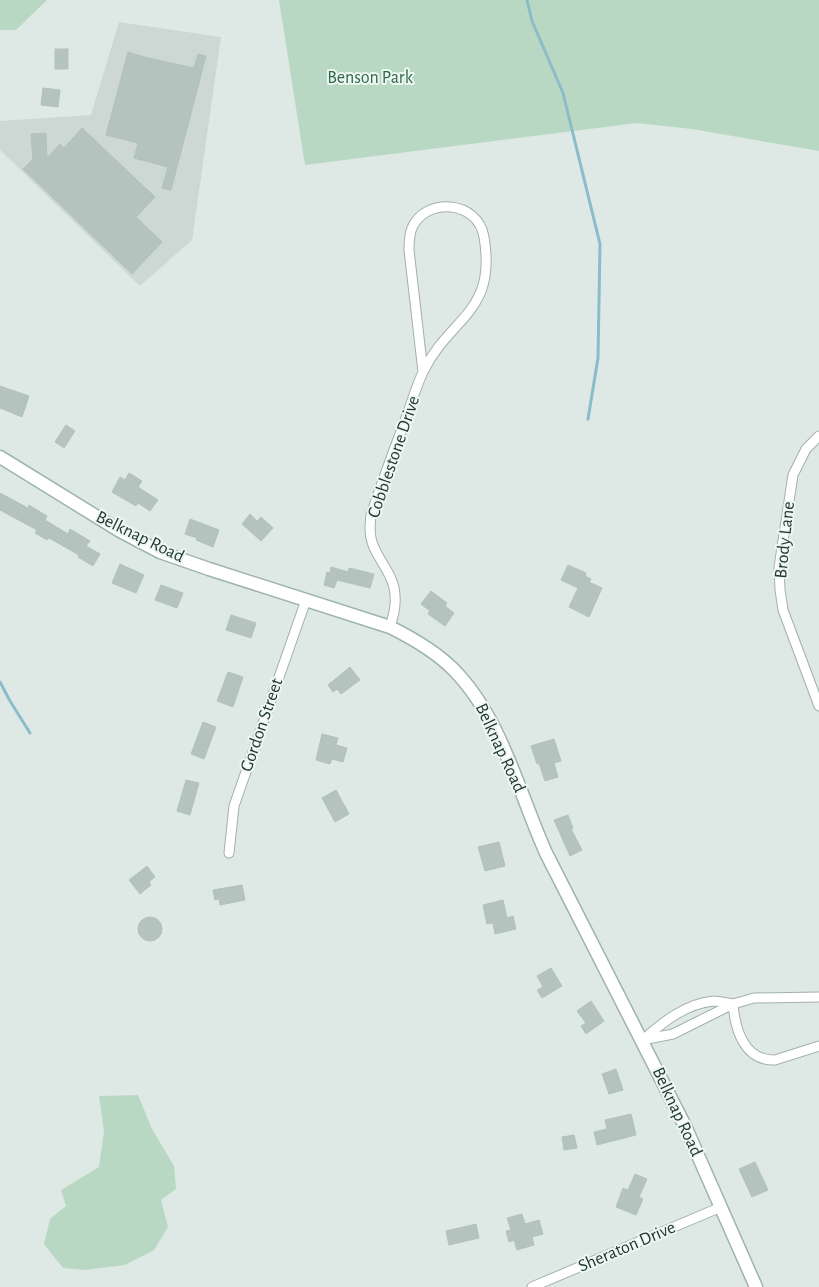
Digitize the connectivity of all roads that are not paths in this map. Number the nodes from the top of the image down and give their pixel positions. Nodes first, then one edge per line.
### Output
1 (423, 372) junction
2 (819, 436) edge
3 (0, 457) edge
4 (306, 600) junction
5 (390, 627) junction
6 (819, 706) edge
7 (229, 853) dead end
8 (819, 997) edge
9 (733, 1004) junction
10 (642, 1040) junction
11 (819, 1046) edge
12 (721, 1207) junction
13 (532, 1287) edge
14 (756, 1287) edge

1 - 1 street, Cobblestone Drive
1 - 5 street, Cobblestone Drive
2 - 6 street, Brody Lane
3 - 4 street, Belknap Road
4 - 5 street, Belknap Road
4 - 7 street, Gordon Street
5 - 10 street, Belknap Road
8 - 9 street
9 - 10 street
9 - 10 street
9 - 11 street
10 - 12 street, Belknap Road
12 - 13 street, Sheraton Drive
12 - 14 street, Belknap Road

